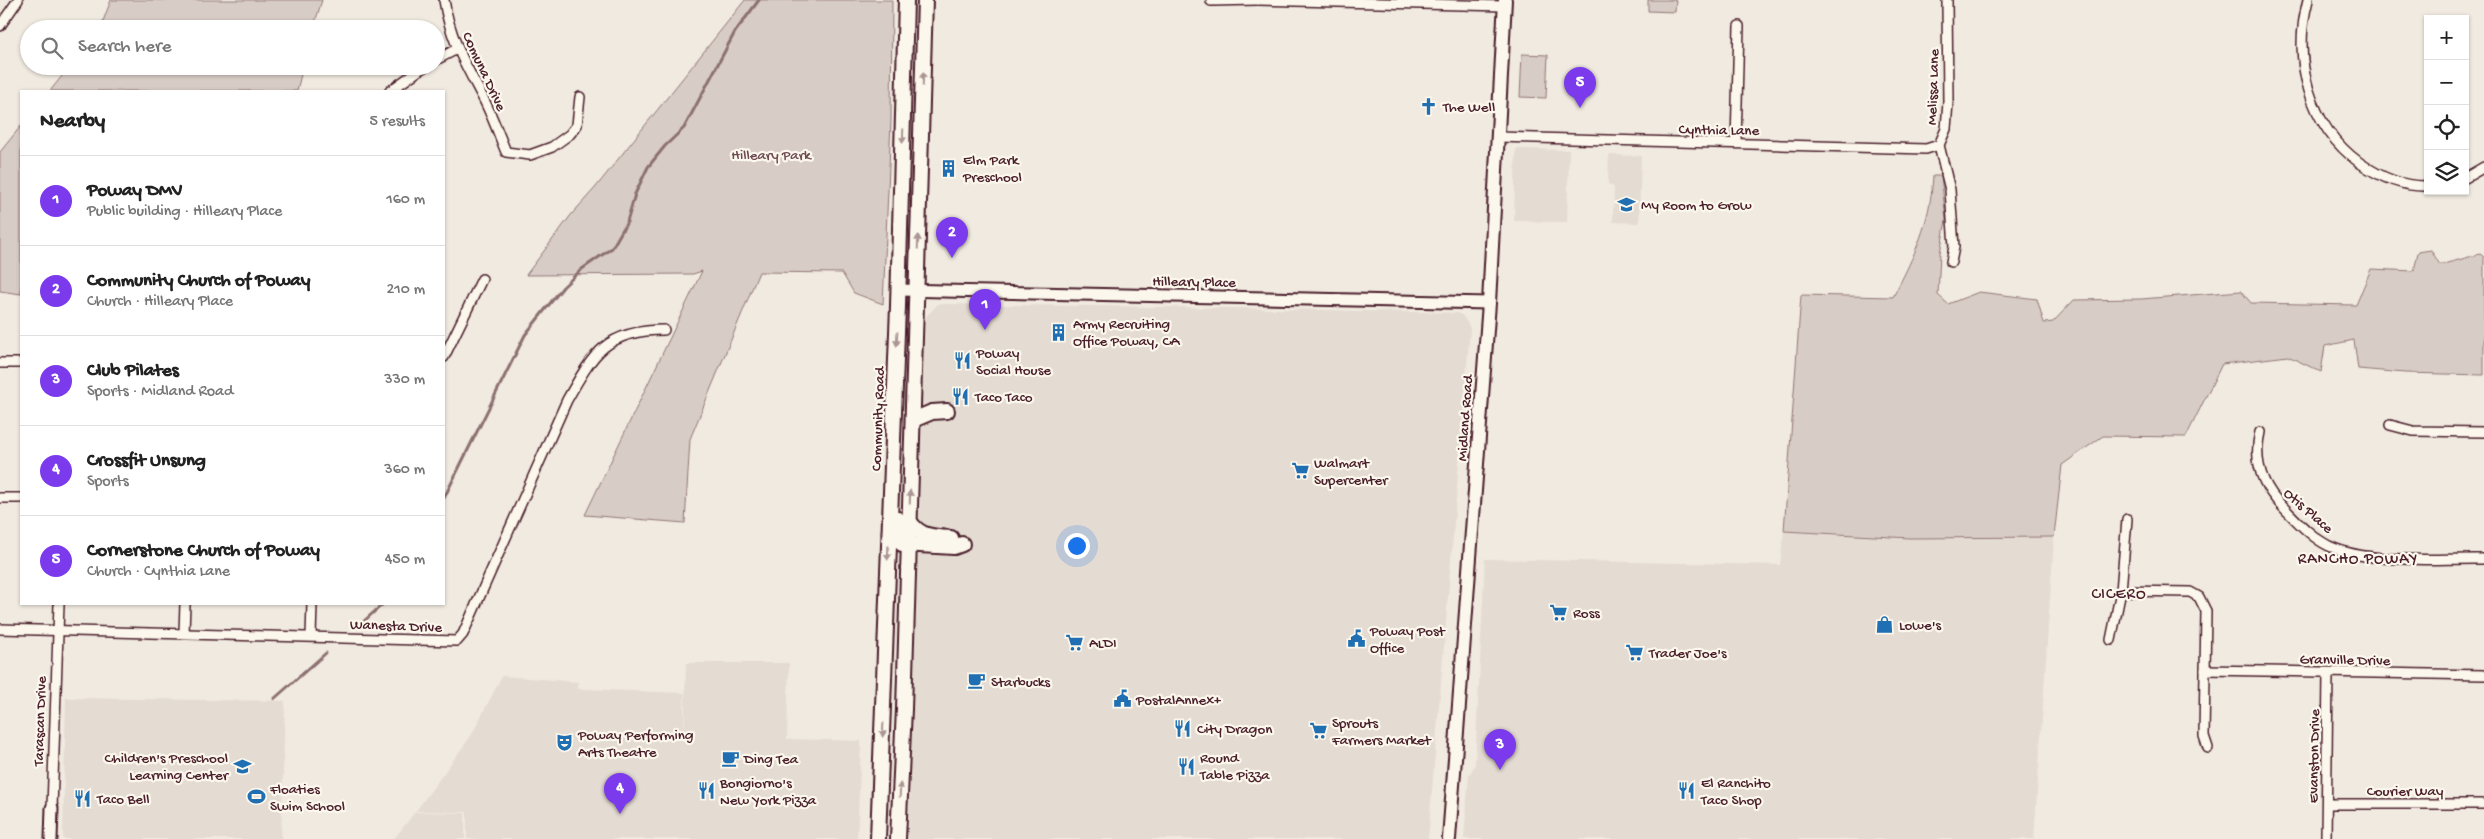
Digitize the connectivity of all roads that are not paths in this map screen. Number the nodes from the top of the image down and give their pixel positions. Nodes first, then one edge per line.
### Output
1 (18, 0) edge
2 (444, 0) edge
3 (906, 0) edge
4 (925, 0) edge
5 (1258, 0) edge
6 (1947, 0) edge
7 (2308, 0) edge
8 (1211, 1) edge
9 (1505, 3) edge
10 (0, 26) edge
11 (1739, 26) dead end
12 (457, 49) junction
13 (445, 55) edge
14 (412, 75) edge
15 (391, 90) edge
16 (580, 97) dead end
17 (1499, 137) junction
18 (1736, 143) junction
19 (1939, 145) junction
20 (2484, 167) edge
21 (2469, 176) edge
22 (2424, 186) edge
23 (1951, 262) dead end
24 (482, 279) dead end
25 (898, 290) junction
26 (917, 290) junction
27 (1489, 303) junction
28 (664, 330) dead end
29 (445, 355) edge
30 (20, 362) edge
31 (0, 363) edge
32 (947, 411) dead end
33 (894, 419) junction
34 (913, 420) junction
35 (2390, 425) dead end
36 (2260, 432) dead end
37 (2484, 432) edge
38 (0, 498) edge
39 (20, 498) edge
40 (2127, 519) dead end
41 (910, 522) junction
42 (909, 545) junction
43 (2484, 558) edge
44 (887, 576) junction
45 (2121, 591) junction
46 (59, 605) edge
47 (185, 605) edge
48 (312, 605) edge
49 (0, 629) edge
50 (57, 630) junction
51 (184, 633) junction
52 (311, 636) junction
53 (886, 638) junction
54 (2112, 640) dead end
55 (906, 650) junction
56 (2205, 670) junction
57 (2328, 672) junction
58 (2484, 675) edge
59 (904, 709) junction
60 (2208, 748) dead end
61 (2326, 804) junction
62 (2484, 804) edge
63 (52, 808) joint
64 (51, 839) edge
65 (878, 839) edge
66 (898, 839) edge
67 (1449, 839) edge
68 (2326, 839) edge

1 - 10 street
2 - 12 street, Comuna Drive
3 -> 25 main road, Community Road
26 -> 4 main road
5 - 8 street
5 - 9 street
6 - 19 street, Melissa Lane
7 - 22 street
9 - 17 main road, Midland Road
11 - 18 street
12 - 13 street
12 - 16 street, Comuna Drive
14 - 15 street
17 - 18 street, Cynthia Lane
17 - 27 main road, Midland Road
18 - 19 street, Cynthia Lane
19 - 23 street, Melissa Lane
20 - 21 street
24 - 29 street
25 - 26 street, Hilleary Place
25 -> 33 main road, Community Road
26 - 27 street, Hilleary Place
26 - 34 main road
27 - 67 main road, Midland Road
28 - 52 street, Wanesta Drive
30 - 31 street
32 - 34 main road
33 - 42 main road
33 -> 44 main road, Community Road
41 -> 34 main road
35 - 37 street
36 - 43 street, Otis Place
38 - 39 street
40 - 45 street
41 - 42 main road
41 - 42 main road
42 - 55 main road
44 - 53 main road, Community Road
44 - 55 main road
45 - 54 street
45 - 56 street
46 - 50 street, Tarascan Drive
47 - 51 street
48 - 52 street
49 - 50 street, Wanesta Drive
50 - 51 street, Wanesta Drive
50 - 63 street, Tarascan Drive
51 - 52 street, Wanesta Drive
53 - 59 main road
53 -> 65 main road, Community Road
55 - 59 main road
56 - 57 street, Granville Drive
56 - 60 street
57 - 58 street, Granville Drive
57 - 61 street, Evanston Drive
66 -> 59 main road
61 - 62 street, Courier Way
61 - 68 street, Evanston Drive
63 - 64 street, Tarascan Drive

